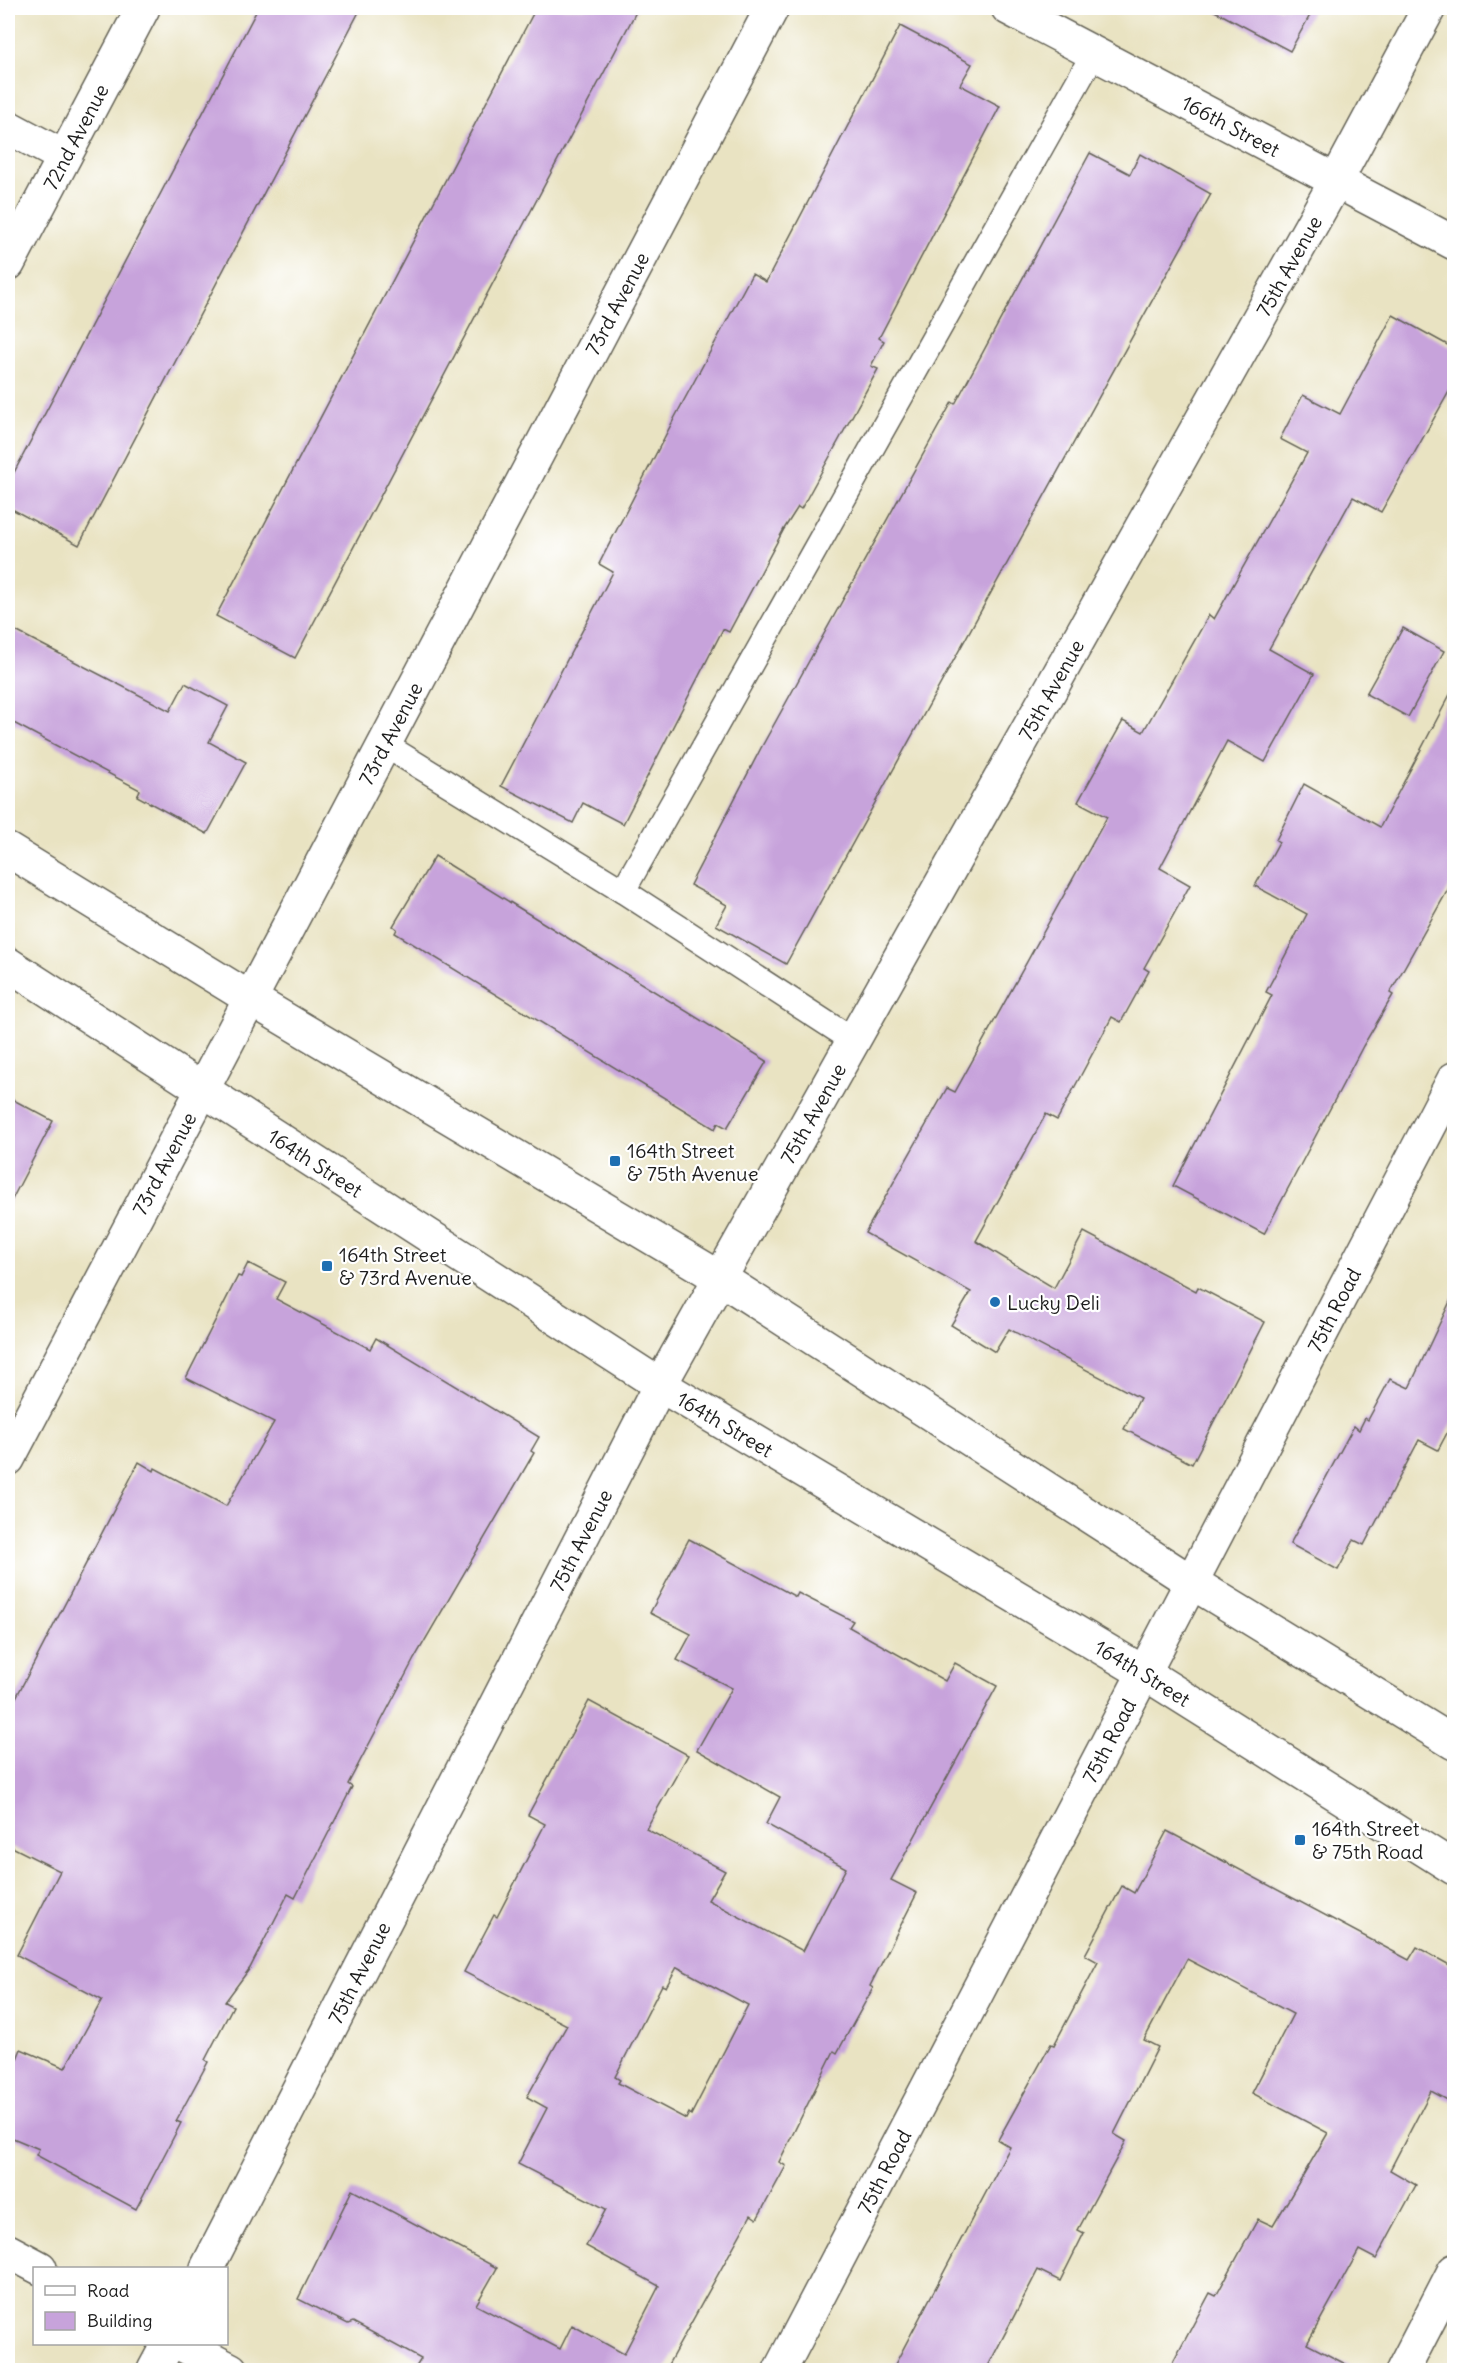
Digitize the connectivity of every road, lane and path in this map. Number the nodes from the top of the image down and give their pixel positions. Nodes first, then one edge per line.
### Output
1 (143, 8) edge
2 (772, 8) edge
3 (1008, 8) edge
4 (1429, 8) edge
5 (1094, 53) junction
6 (8, 127) edge
7 (64, 157) junction
8 (1336, 180) junction
9 (1455, 243) edge
10 (8, 264) edge
11 (385, 745) junction
12 (8, 850) edge
13 (623, 891) junction
14 (8, 964) edge
15 (251, 999) junction
16 (854, 1041) junction
17 (1455, 1079) edge
18 (204, 1089) junction
19 (720, 1278) junction
20 (660, 1385) junction
21 (8, 1459) edge
22 (1193, 1583) junction
23 (1146, 1674) junction
24 (1455, 1743) edge
25 (1455, 1868) edge
26 (8, 2252) edge
27 (38, 2267) edge
28 (208, 2267) edge
29 (1455, 2271) edge
30 (167, 2345) edge
31 (185, 2345) edge
32 (154, 2370) edge
33 (231, 2370) edge
34 (780, 2370) edge
35 (1403, 2370) edge

1 - 7 street, 72nd Avenue
2 - 11 street, 73rd Avenue
3 - 5 street, 166th Street
4 - 8 street, 75th Avenue
5 - 8 street, 166th Street
5 - 13 lane
6 - 7 street
7 - 10 street, 72nd Avenue
8 - 9 street, 166th Street
8 - 16 street, 75th Avenue
11 - 13 lane
11 - 15 street, 73rd Avenue
12 - 15 street
13 - 16 lane
14 - 18 street, 164th Street
15 - 18 street, 73rd Avenue
15 - 19 street
16 - 19 street, 75th Avenue
17 - 22 street, 75th Road
18 - 20 street, 164th Street
18 - 21 street, 73rd Avenue
19 - 20 street, 75th Avenue
19 - 22 street
20 - 23 street, 164th Street
20 - 28 street, 75th Avenue
22 - 23 street, 75th Road
22 - 24 street
23 - 25 street, 164th Street
23 - 34 street, 75th Road
26 - 27 street
29 - 35 street
30 - 32 street
31 - 33 street

